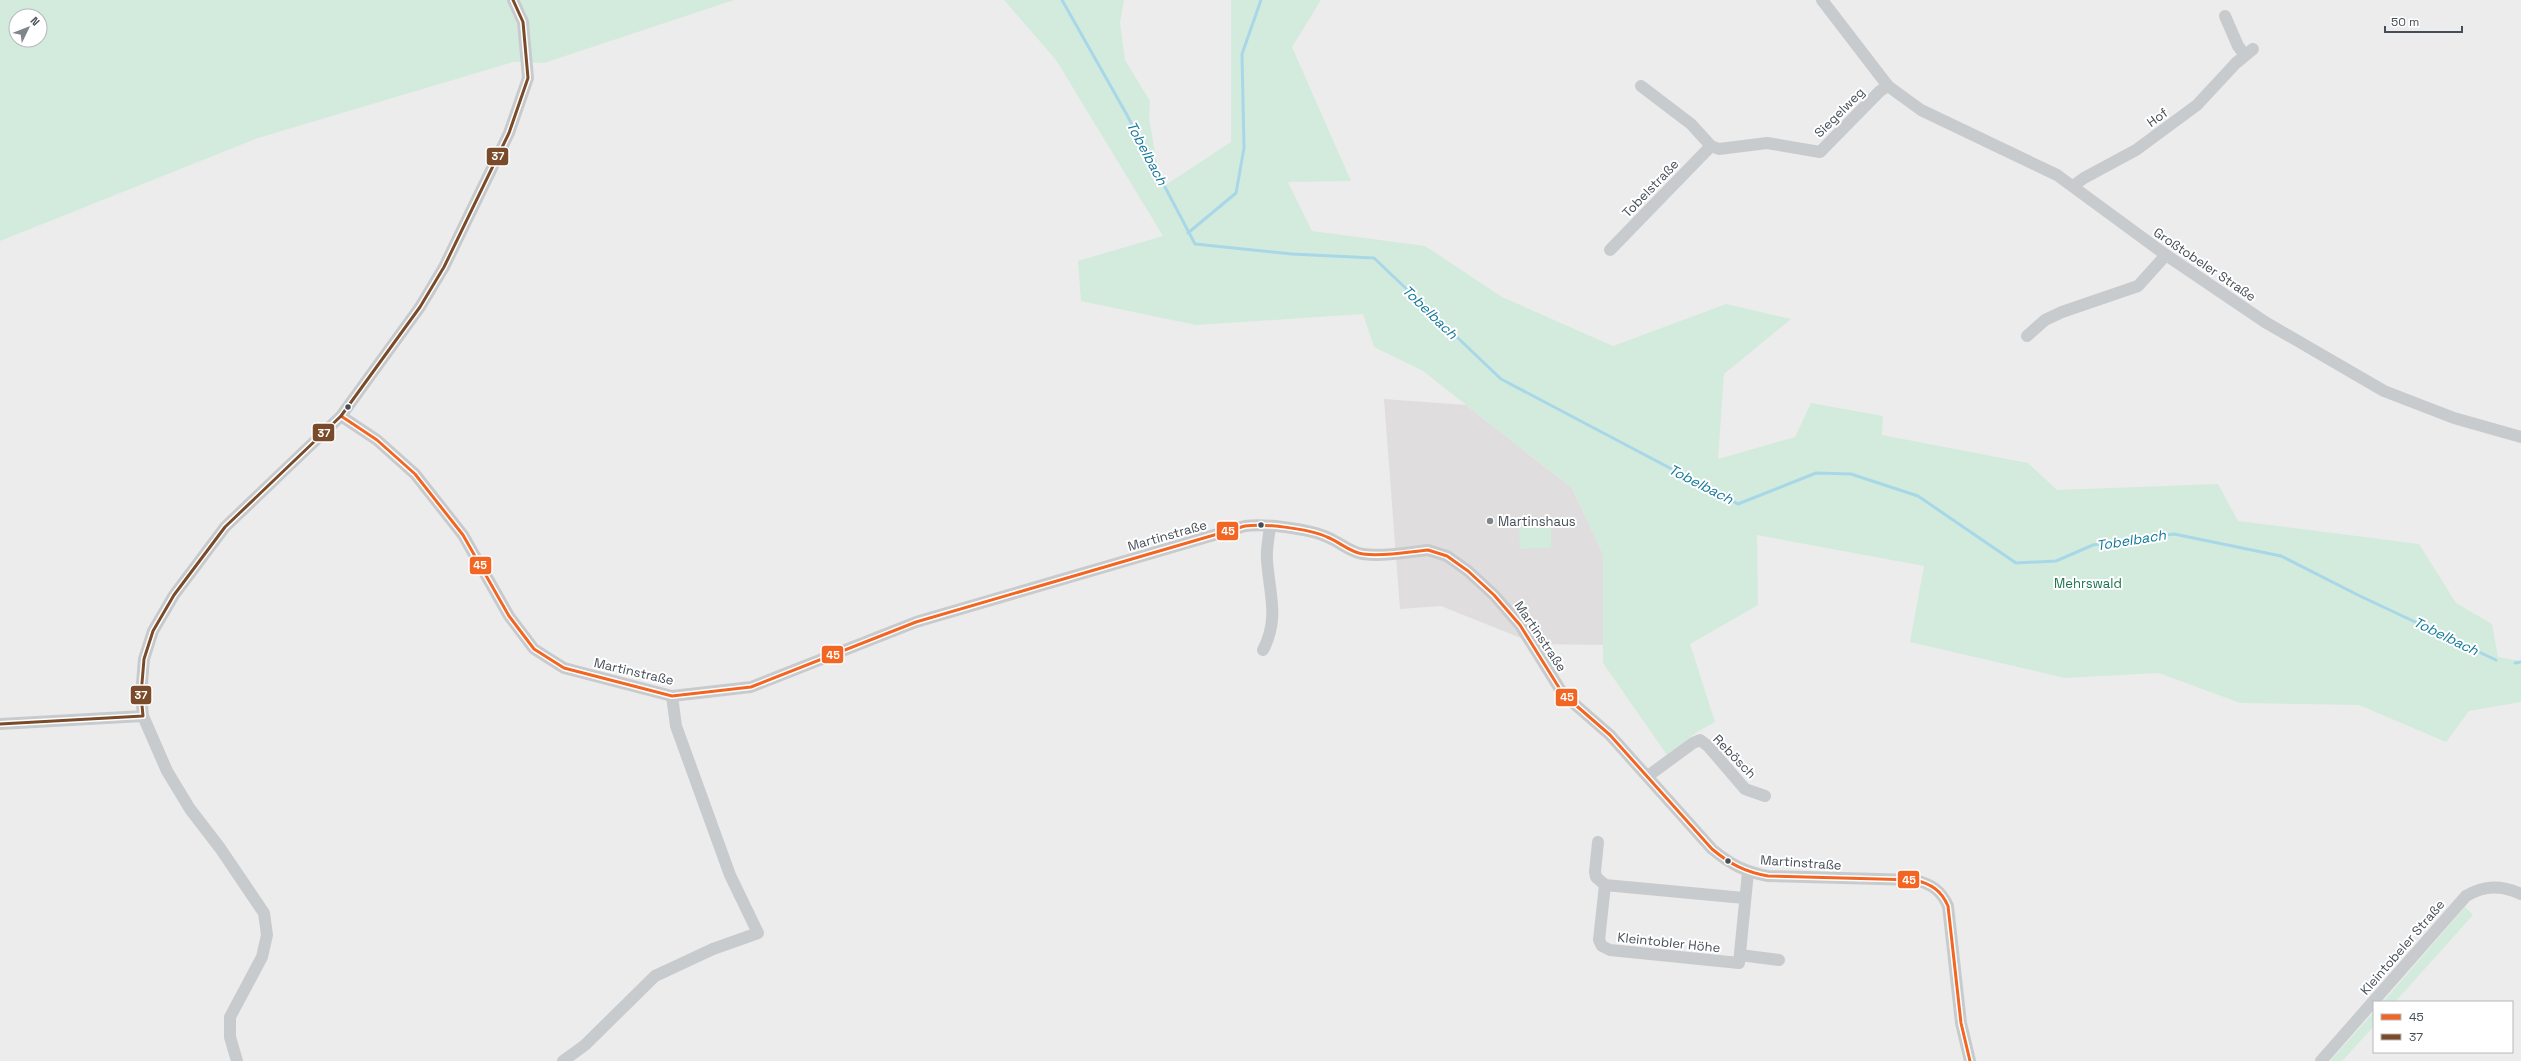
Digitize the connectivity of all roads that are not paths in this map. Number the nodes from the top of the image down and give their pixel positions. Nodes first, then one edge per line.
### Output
1 (514, 0) edge
2 (1822, 0) edge
3 (2225, 16) dead end
4 (1641, 86) dead end
5 (1888, 86) junction
6 (1711, 146) junction
7 (2073, 186) junction
8 (1610, 250) dead end
9 (2166, 255) junction
10 (2027, 336) dead end
11 (341, 416) junction
12 (2521, 438) edge
13 (1270, 526) junction
14 (1263, 650) dead end
15 (672, 696) junction
16 (143, 716) junction
17 (0, 724) edge
18 (1648, 776) junction
19 (1765, 796) dead end
20 (1598, 842) dead end
21 (1748, 872) junction
22 (1605, 885) junction
23 (2521, 894) edge
24 (1744, 898) junction
25 (1740, 955) junction
26 (1779, 960) dead end
27 (2374, 1001) edge
28 (2373, 1002) edge
29 (237, 1061) edge
30 (563, 1061) edge
31 (1970, 1061) edge
32 (2321, 1061) edge

1 - 11 street
2 - 5 street, Großtobeler Straße
3 - 7 street, Hof
4 - 6 street
5 - 6 street, Siegelweg
5 - 7 street, Großtobeler Straße
6 - 8 street, Tobelstraße
7 - 9 street, Großtobeler Straße
9 - 10 street
9 - 12 street, Großtobeler Straße
11 - 15 street, Martinstraße
11 - 16 street
13 - 14 street
13 - 15 street, Martinstraße
13 - 18 street, Martinstraße
15 - 30 street
16 - 17 street
16 - 29 street
18 - 19 street, Rebösch
18 - 21 street, Martinstraße
20 - 22 street
21 - 24 street
21 - 31 street, Martinstraße
22 - 24 street
22 - 25 street, Kleintobler Höhe
23 - 27 street, Kleintobeler Straße
24 - 25 street
25 - 26 street
28 - 32 street, Kleintobeler Straße

